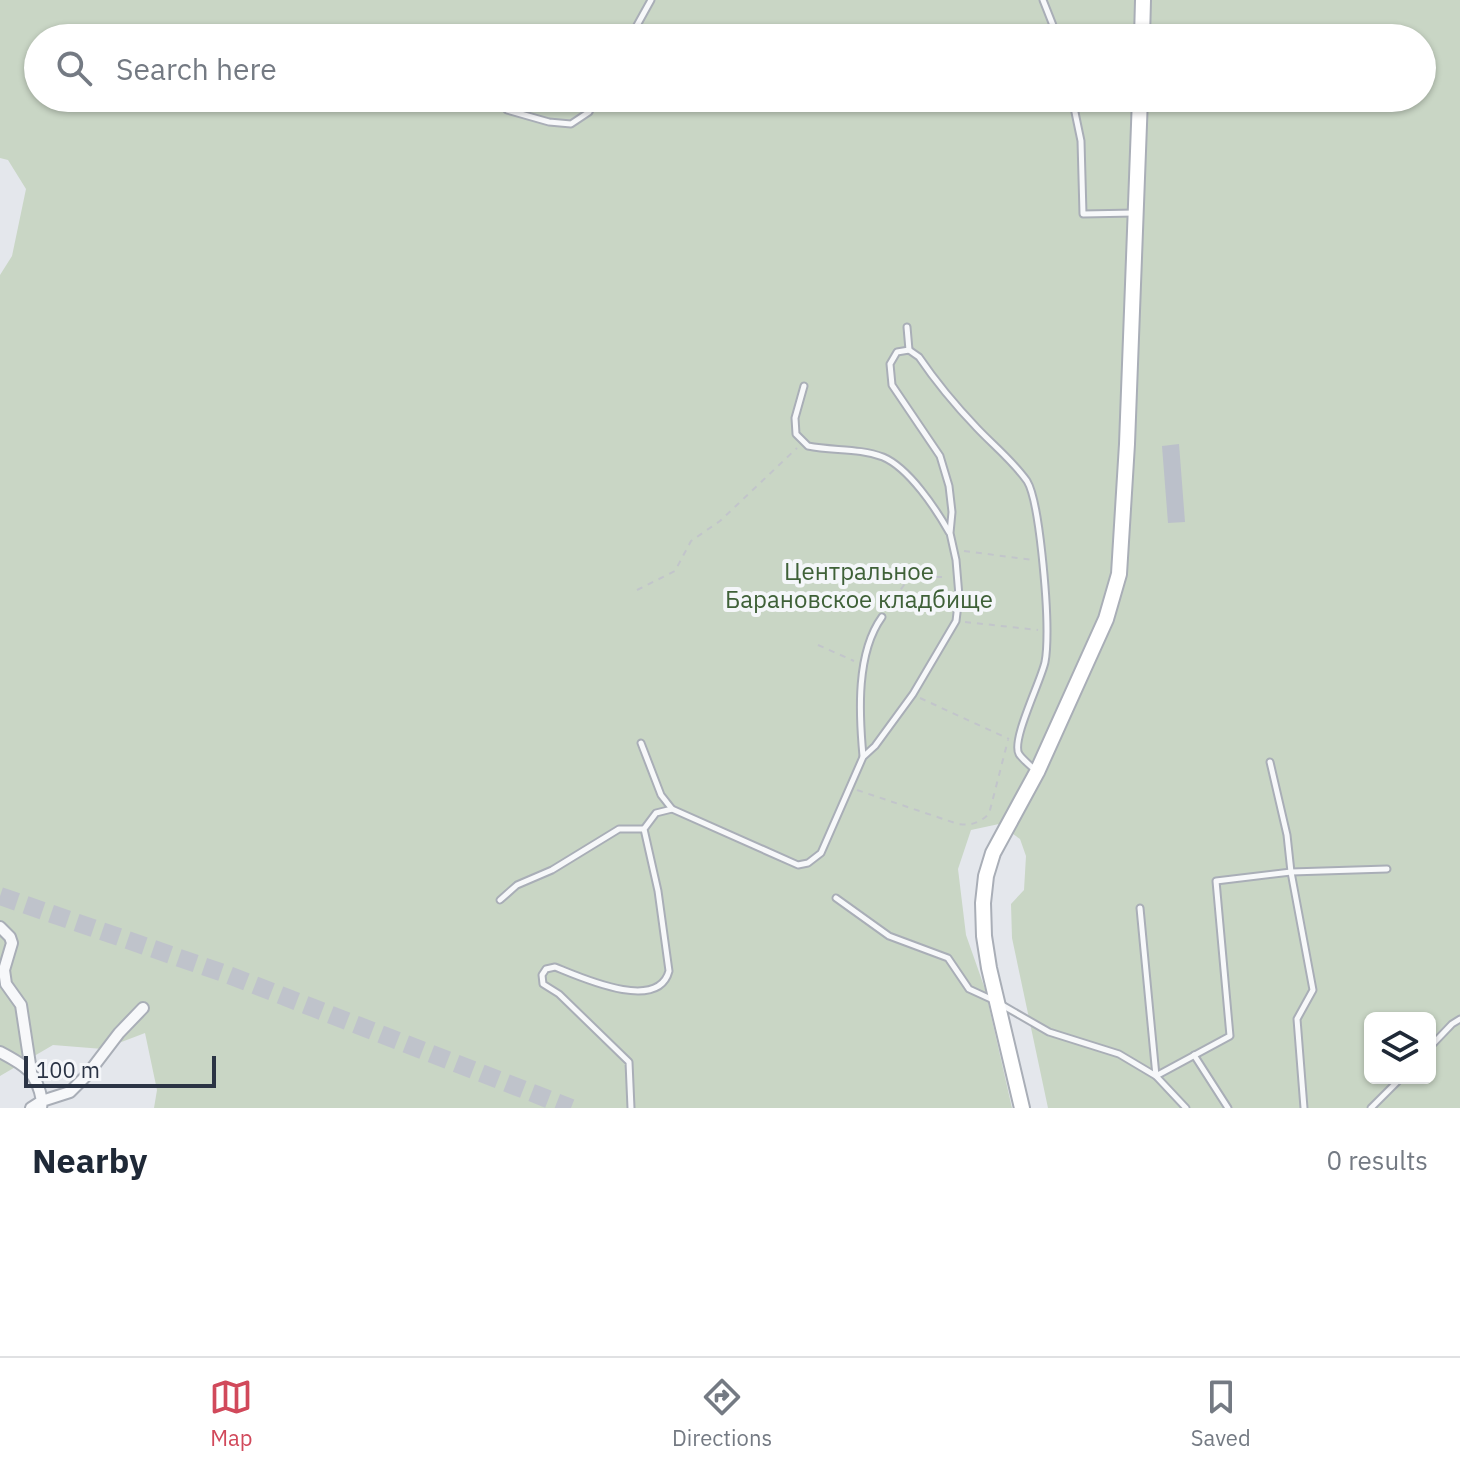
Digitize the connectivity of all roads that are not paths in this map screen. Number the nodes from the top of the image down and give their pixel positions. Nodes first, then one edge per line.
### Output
1 (651, 0) edge
2 (1043, 0) edge
3 (1143, 0) edge
4 (638, 24) edge
5 (1052, 24) edge
6 (1142, 24) edge
7 (514, 112) edge
8 (589, 112) edge
9 (1075, 112) edge
10 (1140, 112) edge
11 (1136, 213) junction
12 (907, 327) dead end
13 (909, 350) junction
14 (804, 386) dead end
15 (950, 533) junction
16 (882, 617) road end
17 (641, 743) dead end
18 (863, 757) junction
19 (1270, 762) dead end
20 (1037, 772) junction
21 (672, 809) junction
22 (644, 829) junction
23 (1387, 869) dead end
24 (1291, 872) junction
25 (836, 898) dead end
26 (500, 900) dead end
27 (1140, 908) dead end
28 (0, 927) edge
29 (998, 1003) junction
30 (143, 1008) dead end
31 (1460, 1019) edge
32 (1436, 1041) edge
33 (0, 1052) edge
34 (1194, 1055) junction
35 (31, 1071) junction
36 (1156, 1076) junction
37 (1395, 1084) edge
38 (42, 1104) edge
39 (31, 1108) edge
40 (631, 1108) edge
41 (1022, 1108) edge
42 (1186, 1108) edge
43 (1228, 1108) edge
44 (1304, 1108) edge
45 (1371, 1108) edge

1 - 4 lane
2 - 5 lane
3 - 6 street
7 - 8 lane
9 - 11 lane
10 - 11 street
11 - 20 street
12 - 13 lane
13 - 15 lane
13 - 20 lane
14 - 15 lane
15 - 18 lane
16 - 18 lane
17 - 21 lane
18 - 21 lane
19 - 24 lane
20 - 29 street
21 - 22 lane
22 - 26 lane
22 - 40 lane
23 - 24 lane
24 - 34 lane
24 - 44 lane
25 - 29 lane
27 - 36 lane
28 - 35 street
29 - 36 lane
29 - 41 street
30 - 38 street
31 - 32 lane
33 - 35 street
34 - 36 lane
34 - 43 lane
35 - 38 street
36 - 42 lane
37 - 45 lane
38 - 39 street

